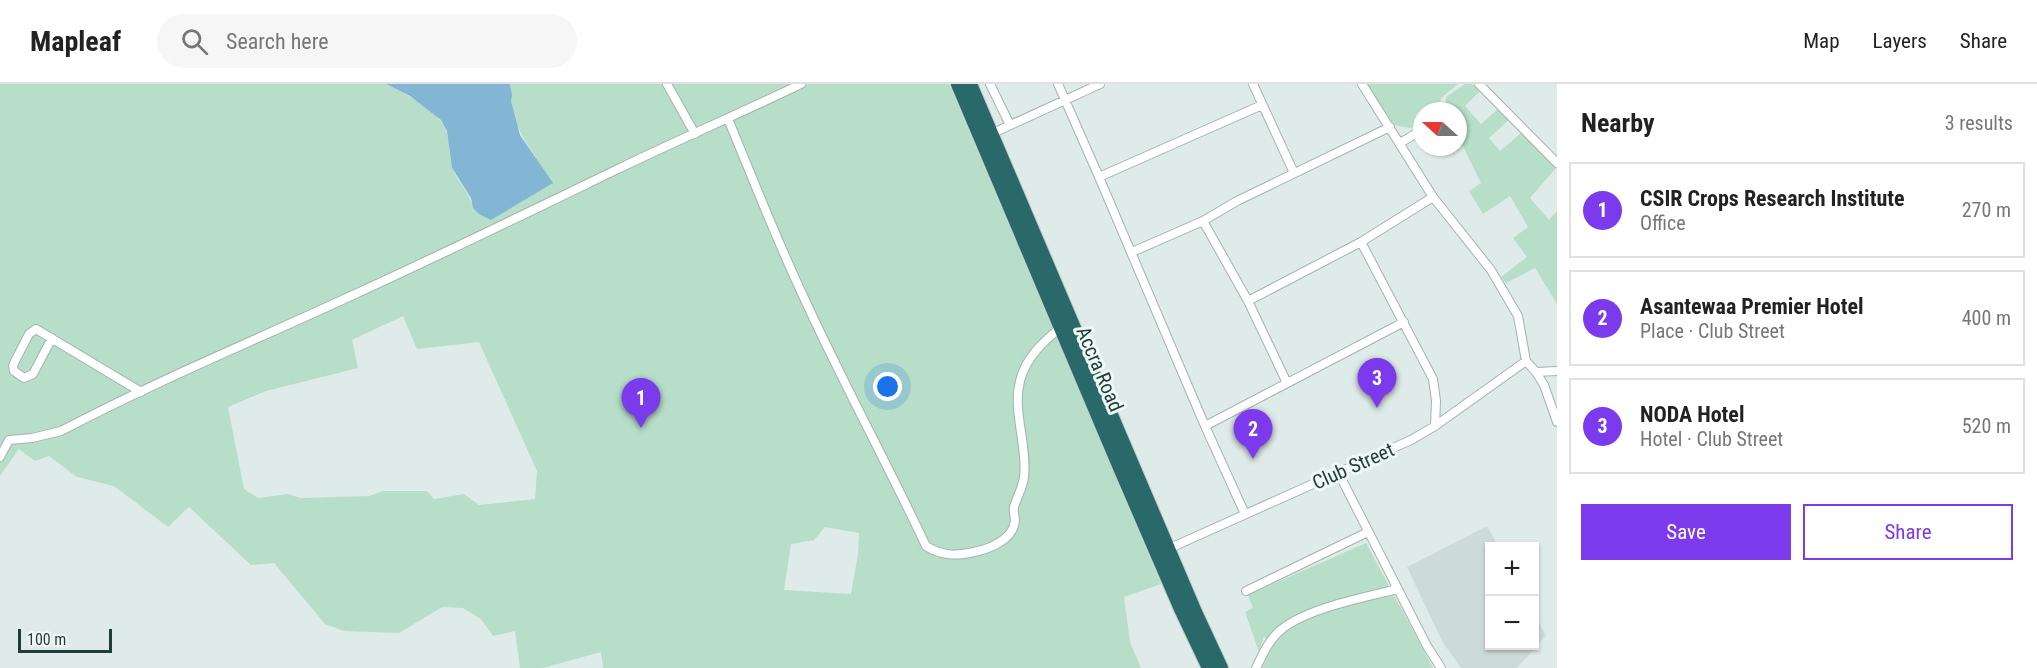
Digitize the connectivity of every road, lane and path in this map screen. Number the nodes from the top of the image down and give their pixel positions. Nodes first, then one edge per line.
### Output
1 (667, 84) edge
2 (801, 84) edge
3 (958, 84) edge
4 (970, 84) edge
5 (990, 84) edge
6 (1058, 84) edge
7 (1100, 84) edge
8 (1253, 84) edge
9 (1362, 84) edge
10 (1479, 84) edge
11 (1064, 99) junction
12 (1262, 105) junction
13 (728, 119) junction
14 (1010, 125) junction
15 (1390, 127) junction
16 (695, 134) junction
17 (991, 134) junction
18 (1413, 135) edge
19 (1400, 143) junction
20 (1557, 163) edge
21 (1294, 173) junction
22 (1100, 177) junction
23 (1433, 197) junction
24 (1203, 221) junction
25 (1361, 242) junction
26 (1132, 252) junction
27 (1248, 301) junction
28 (1404, 322) junction
29 (1061, 327) junction
30 (52, 338) junction
31 (1526, 361) junction
32 (1557, 371) edge
33 (1536, 372) junction
34 (1287, 383) junction
35 (141, 392) junction
36 (1557, 422) edge
37 (1205, 426) junction
38 (1435, 426) junction
39 (0, 457) edge
40 (1338, 472) junction
41 (1245, 514) junction
42 (1368, 532) junction
43 (1168, 549) junction
44 (1398, 589) junction
45 (1246, 591) dead end
46 (1209, 668) edge
47 (1221, 668) edge
48 (1256, 668) edge
49 (1441, 668) edge

1 - 16 street
2 - 13 street
3 - 29 highway, Accra Road
4 - 17 highway, Accra Road
5 - 14 street
6 - 11 street
7 - 11 street
8 - 12 street
9 - 15 street
10 - 20 street
11 - 14 street
11 - 22 street
12 - 21 street
12 - 22 street
13 - 16 street
13 - 29 street
14 - 17 street
15 - 19 street
15 - 21 street
16 - 35 street
17 - 43 highway, Accra Road
18 - 19 street
19 - 23 street
21 - 24 street
22 - 26 street
23 - 25 street
23 - 31 street
24 - 26 street
24 - 27 street
25 - 27 street
25 - 28 street
26 - 37 street
27 - 34 street
28 - 34 street
28 - 38 street
29 - 46 highway, Accra Road
30 - 30 street
30 - 35 street
31 - 33 street
31 - 38 street, Club Street
32 - 33 street
33 - 36 street
34 - 37 street
35 - 39 street
37 - 41 street
38 - 40 street, Club Street
40 - 41 street, Club Street
40 - 42 street
41 - 43 street, Club Street
42 - 44 street
42 - 45 street
43 - 47 highway, Accra Road
44 - 48 street
44 - 49 street

